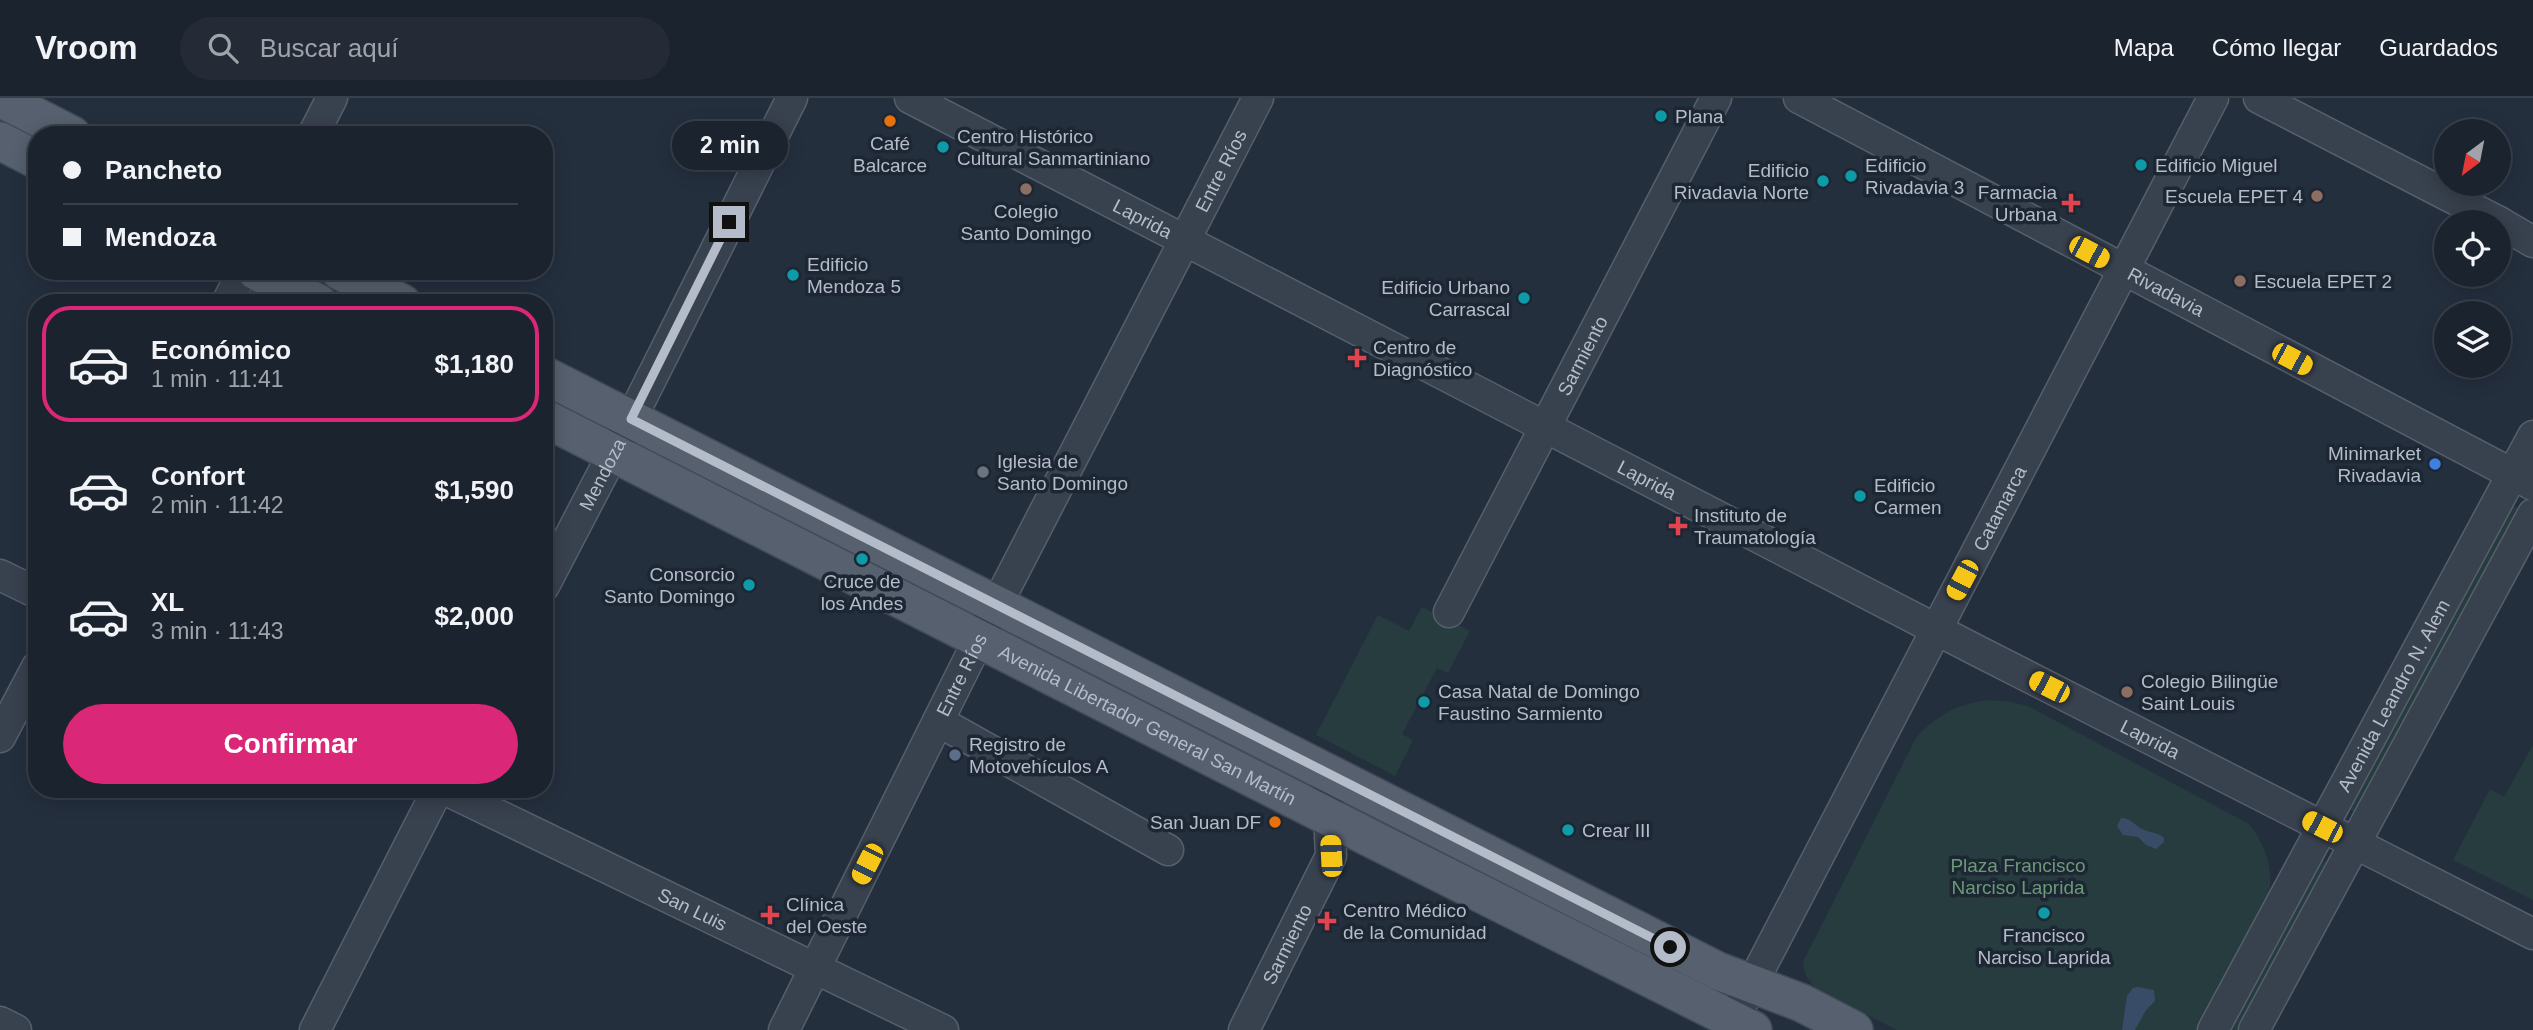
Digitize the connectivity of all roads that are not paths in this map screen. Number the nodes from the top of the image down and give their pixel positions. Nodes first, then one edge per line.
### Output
1 (0, 98) edge
2 (332, 98) edge
3 (792, 98) edge
4 (910, 98) edge
5 (1258, 98) edge
6 (1716, 98) edge
7 (1799, 98) edge
8 (2213, 98) edge
9 (2259, 98) edge
10 (54, 126) edge
11 (318, 126) edge
12 (0, 141) edge
13 (28, 155) edge
14 (2516, 231) edge
15 (1185, 240) junction
16 (2123, 270) junction
17 (273, 280) edge
18 (357, 280) edge
19 (301, 294) edge
20 (385, 294) edge
21 (553, 380) edge
22 (631, 419) junction
23 (553, 423) edge
24 (1544, 427) junction
25 (2533, 436) edge
26 (613, 453) junction
27 (2523, 479) edge
28 (2533, 514) edge
29 (553, 569) edge
30 (0, 575) edge
31 (28, 589) edge
32 (997, 605) junction
33 (1448, 612) dead end
34 (1937, 630) junction
35 (979, 639) junction
36 (28, 684) edge
37 (938, 721) junction
38 (0, 737) edge
39 (1327, 773) junction
40 (434, 798) edge
41 (463, 798) edge
42 (1329, 816) junction
43 (2322, 827) junction
44 (2355, 843) junction
45 (1168, 850) dead end
46 (2533, 934) edge
47 (815, 968) junction
48 (1752, 984) junction
49 (0, 1022) edge
50 (1738, 1027) edge
51 (16, 1030) edge
52 (315, 1030) edge
53 (784, 1030) edge
54 (943, 1030) edge
55 (1244, 1030) edge
56 (1854, 1030) edge
57 (2213, 1030) edge
58 (2254, 1030) edge

1 - 10 main road
2 - 11 street
3 - 22 street, Mendoza
4 - 15 street, Laprida
5 - 15 street, Entre Ríos
6 - 24 street, Sarmiento
7 - 16 street, Rivadavia
8 - 16 street, Catamarca
9 - 14 street
12 - 13 main road
15 - 24 street, Laprida
15 - 32 street, Entre Ríos
16 - 27 street, Rivadavia
16 - 34 street, Catamarca
17 - 19 main road
18 - 20 main road
21 - 22 main road, Avenida Libertador General San Martín
22 - 26 street, Mendoza
22 - 32 main road, Avenida Libertador General San Martín
23 - 26 main road, Avenida Libertador General San Martín
24 - 33 street, Sarmiento
24 - 34 street, Laprida
25 - 27 street, Avenida Leandro N. Alem
26 - 29 street, Mendoza
26 - 35 main road, Avenida Libertador General San Martín
27 - 43 street, Avenida Leandro N. Alem
28 - 44 street, Avenida Leandro N. Alem
30 - 31 street
32 - 35 street, Entre Ríos
32 - 39 main road, Avenida Libertador General San Martín
34 - 43 street, Laprida
34 - 48 street, Catamarca
35 - 37 street, Entre Ríos
35 - 42 main road, Avenida Libertador General San Martín
36 - 38 street
37 - 45 street
37 - 47 street, Entre Ríos
39 - 42 street, Sarmiento
39 - 48 main road, Avenida Libertador General San Martín
40 - 52 street
41 - 47 street, San Luis
42 - 50 main road, Avenida Libertador General San Martín
42 - 55 street, Sarmiento
43 - 44 street, Laprida
43 - 57 street, Avenida Leandro N. Alem
44 - 46 street, Laprida
44 - 58 street, Avenida Leandro N. Alem
47 - 53 street, Entre Ríos
47 - 54 street, San Luis
48 - 50 street, Catamarca
48 - 56 main road, Avenida Libertador General San Martín
49 - 51 street

